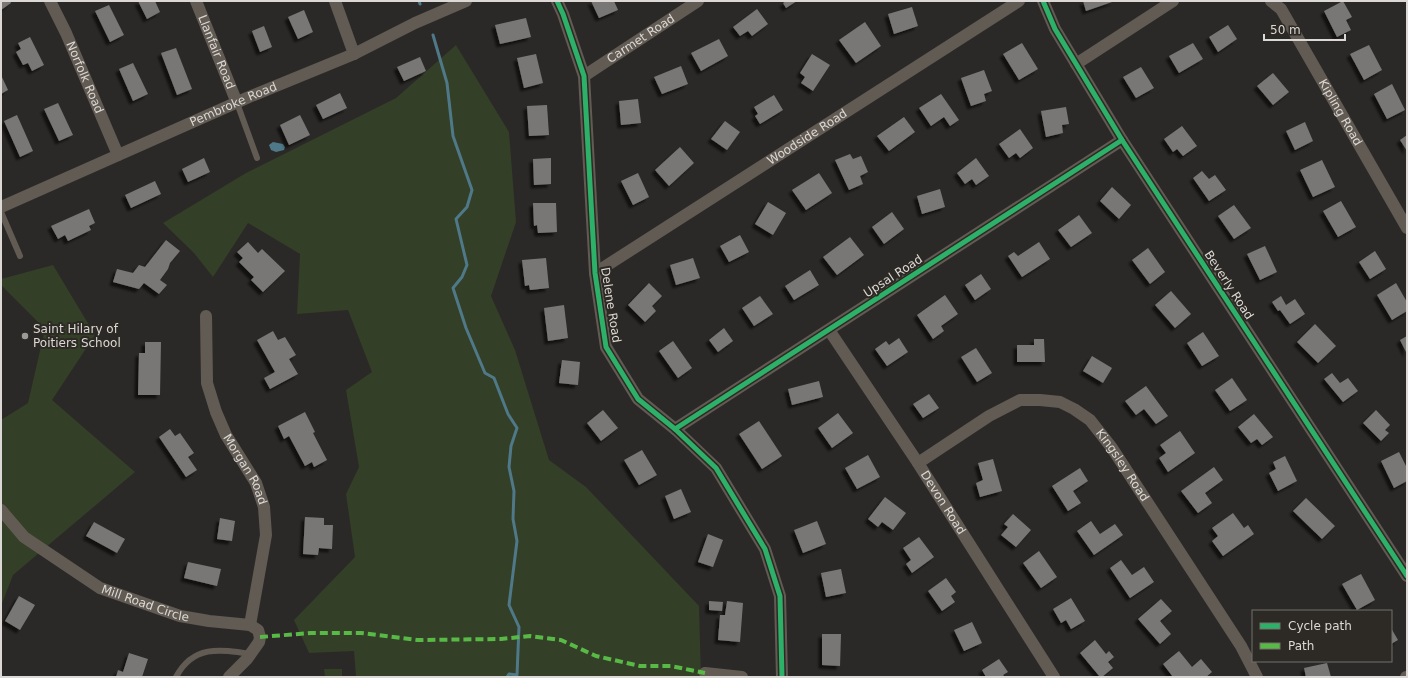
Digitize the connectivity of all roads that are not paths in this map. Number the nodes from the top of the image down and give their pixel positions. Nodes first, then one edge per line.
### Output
1 (50, 1) edge
2 (196, 1) edge
3 (335, 1) edge
4 (466, 1) edge
5 (557, 1) edge
6 (698, 1) edge
7 (1019, 1) edge
8 (1042, 1) edge
9 (1173, 1) edge
10 (1270, 1) edge
11 (354, 54) junction
12 (1076, 64) junction
13 (584, 76) junction
14 (237, 103) junction
15 (1122, 140) junction
16 (118, 155) junction
17 (257, 158) dead end
18 (1, 207) edge
19 (1, 212) edge
20 (1407, 228) edge
21 (20, 256) dead end
22 (595, 273) junction
23 (206, 316) dead end
24 (829, 330) junction
25 (675, 428) junction
26 (918, 463) junction
27 (1, 510) edge
28 (1407, 576) edge
29 (250, 625) junction
30 (251, 654) junction
31 (705, 673) dead end
32 (176, 677) edge
33 (230, 677) edge
34 (742, 677) edge
35 (782, 677) edge
36 (1054, 677) edge
37 (1256, 677) edge

1 - 16 street, Norfolk Road
2 - 14 street, Llanfair Road
3 - 11 street
4 - 11 street, Pembroke Road
5 - 13 street, Delene Road
6 - 13 street, Carmet Road
7 - 22 street, Woodside Road
8 - 12 street, Beverly Road
9 - 12 street
10 - 20 street, Kipling Road
11 - 14 street, Pembroke Road
12 - 15 street, Beverly Road
13 - 22 street, Delene Road
14 - 16 street, Pembroke Road
14 - 17 lane
15 - 24 street, Upsal Road
15 - 28 street, Beverly Road
16 - 18 street, Pembroke Road
19 - 21 lane
22 - 25 street, Delene Road
23 - 29 street, Morgan Road
24 - 25 street, Upsal Road
24 - 26 street, Devon Road
25 - 35 street, Delene Road
26 - 36 street, Devon Road
26 - 37 street, Kingsley Road
27 - 29 street, Mill Road Circle
29 - 30 street
30 - 32 lane
30 - 33 street
31 - 34 street

